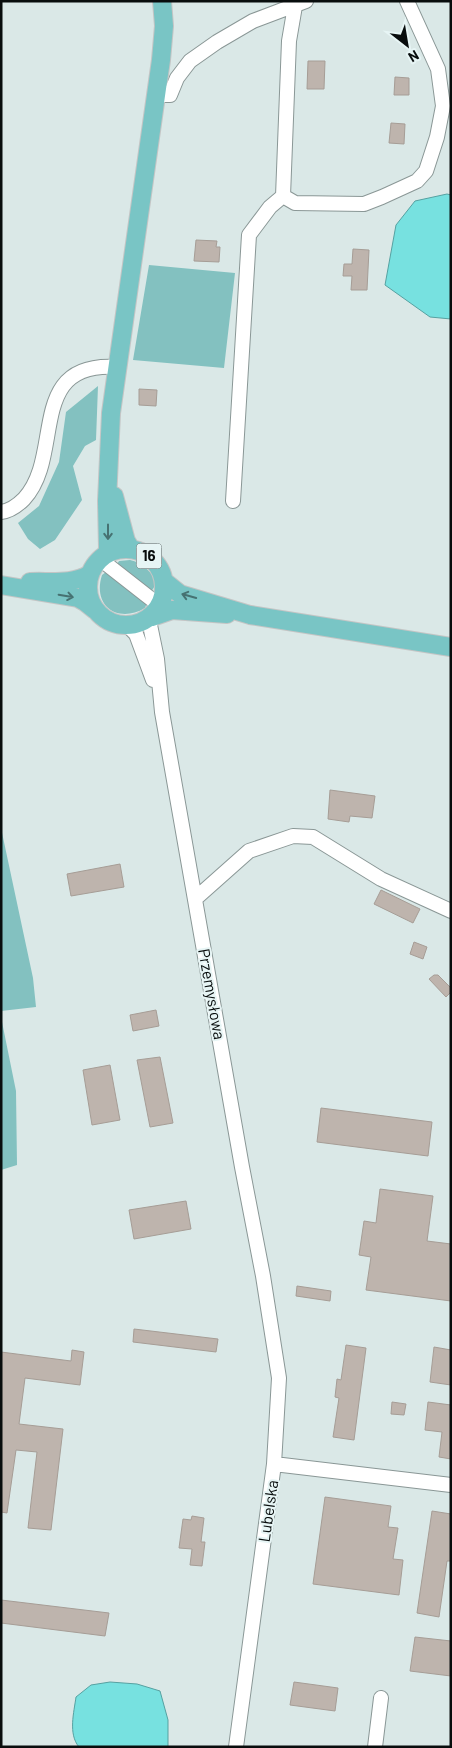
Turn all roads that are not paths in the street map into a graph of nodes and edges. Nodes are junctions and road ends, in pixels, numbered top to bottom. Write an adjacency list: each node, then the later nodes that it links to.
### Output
1 (162, 1): 4 (main road)
2 (407, 1): 5 (street)
3 (300, 3): 4 (street); 5 (street)
4 (156, 95): 6 (main road)
5 (283, 196): 8 (street)
6 (117, 367): 7 (main road); 9 (street)
7 (109, 474): 10 (main road); 11 (main road, one-way to 11)
8 (232, 501)
9 (1, 512)
10 (131, 549): 11 (main road, 16); 12 (main road, 16)
11 (99, 562): 13 (main road, 16); 14 (main road); 15 (street)
12 (165, 582): 15 (main road, 16); 16 (main road, 16, one-way to 12)
13 (1, 584): 14 (main road, 16, one-way to 14)
14 (95, 610): 17 (main road, 16)
15 (156, 611): 16 (main road, 16); 17 (main road, 16); 19 (street, Przemysłowa)
16 (250, 615): 18 (main road, 16)
17 (128, 626): 19 (street, Przemysłowa)
18 (451, 647)
19 (162, 712): 20 (street, Przemysłowa)
20 (195, 899): 21 (street); 22 (street, Przemysłowa)
21 (451, 911)
22 (263, 1276): 23 (street, Lubelska)
23 (274, 1464): 24 (street); 26 (street, Lubelska)
24 (451, 1485)
25 (381, 1698): 27 (street)
26 (236, 1747)
27 (375, 1747)

